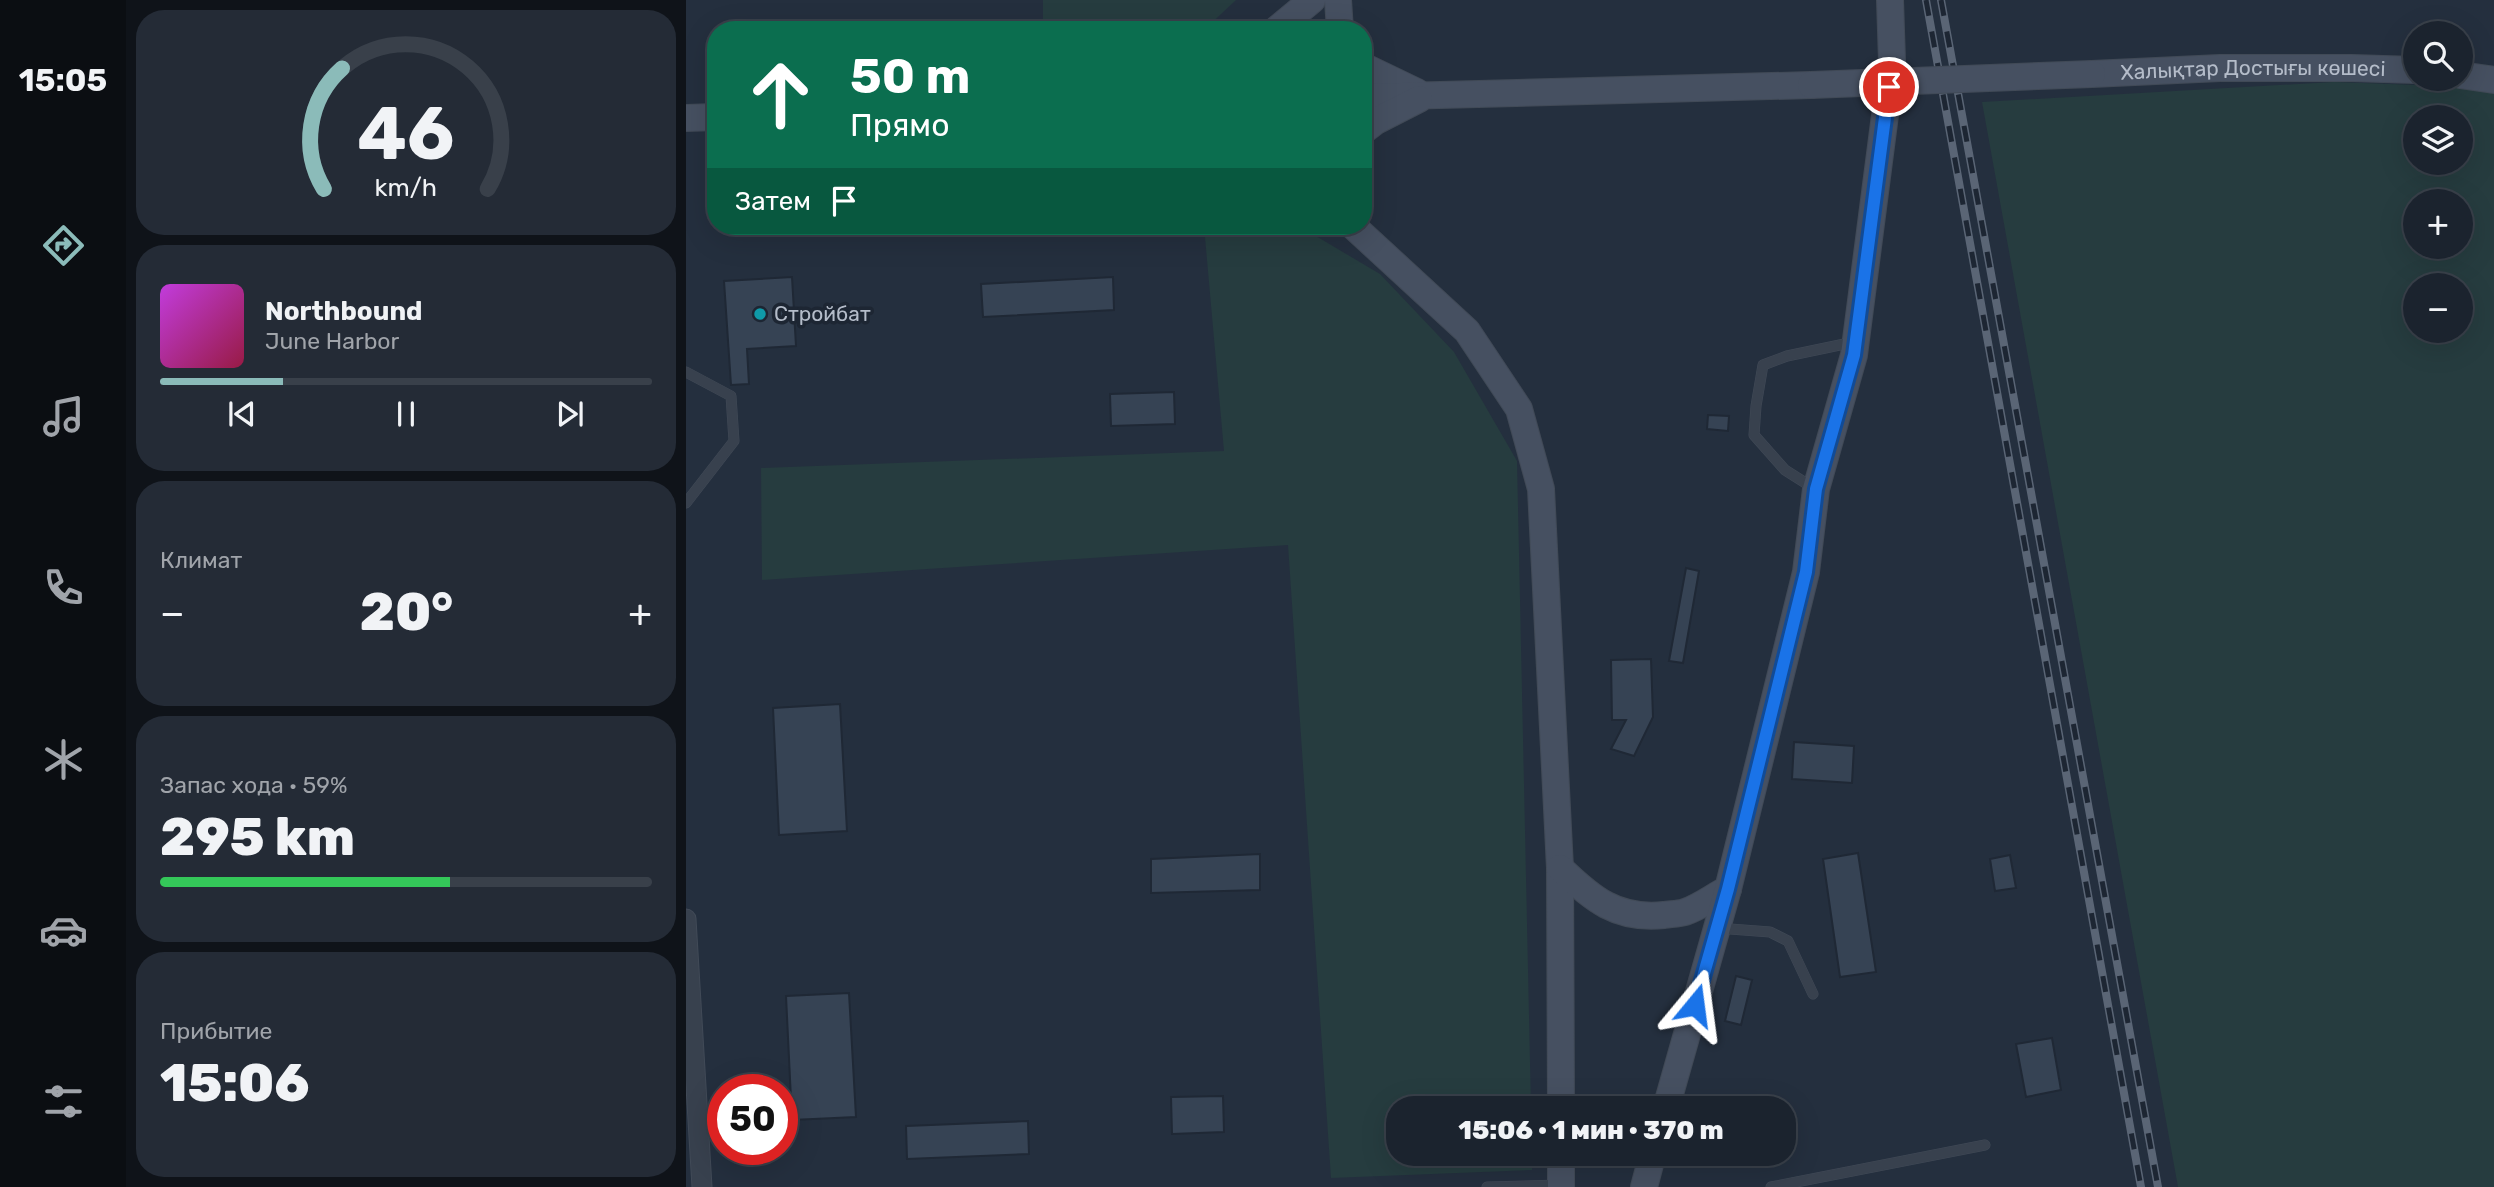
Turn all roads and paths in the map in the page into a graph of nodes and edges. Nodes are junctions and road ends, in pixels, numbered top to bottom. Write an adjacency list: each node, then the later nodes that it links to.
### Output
1 (1311, 0): 4 (main road)
2 (1338, 0): 5 (main road)
3 (1890, 0): 16 (main road)
4 (1286, 21)
5 (1339, 21)
6 (1372, 70): 10 (main road)
7 (2403, 70): 10 (main road, Халықтар Достығы көшесі, bridge)
8 (2473, 77): 9 (main road)
9 (2494, 80)
10 (1425, 96): 11 (main road, Халықтар Достығы көшесі); 14 (main road)
11 (1372, 97)
12 (707, 117): 13 (main road)
13 (686, 118)
14 (1372, 124)
15 (1365, 235): 20 (main road)
16 (1856, 341): 18 (main road); 18 (lane)
17 (686, 372): 19 (lane)
18 (1816, 489): 21 (main road)
19 (686, 503)
20 (1560, 868): 21 (main road); 25 (main road)
21 (1728, 889): 23 (main road)
22 (686, 919): 31 (street)
23 (1717, 928): 24 (lane); 26 (main road)
24 (1813, 994)
25 (1561, 1096)
26 (1669, 1096)
27 (1985, 1145): 34 (lane)
28 (1561, 1166): 30 (main road)
29 (1650, 1166): 33 (main road)
30 (1562, 1186): 32 (lane)
31 (702, 1187)
32 (1487, 1187)
33 (1644, 1187)
34 (1771, 1187)

